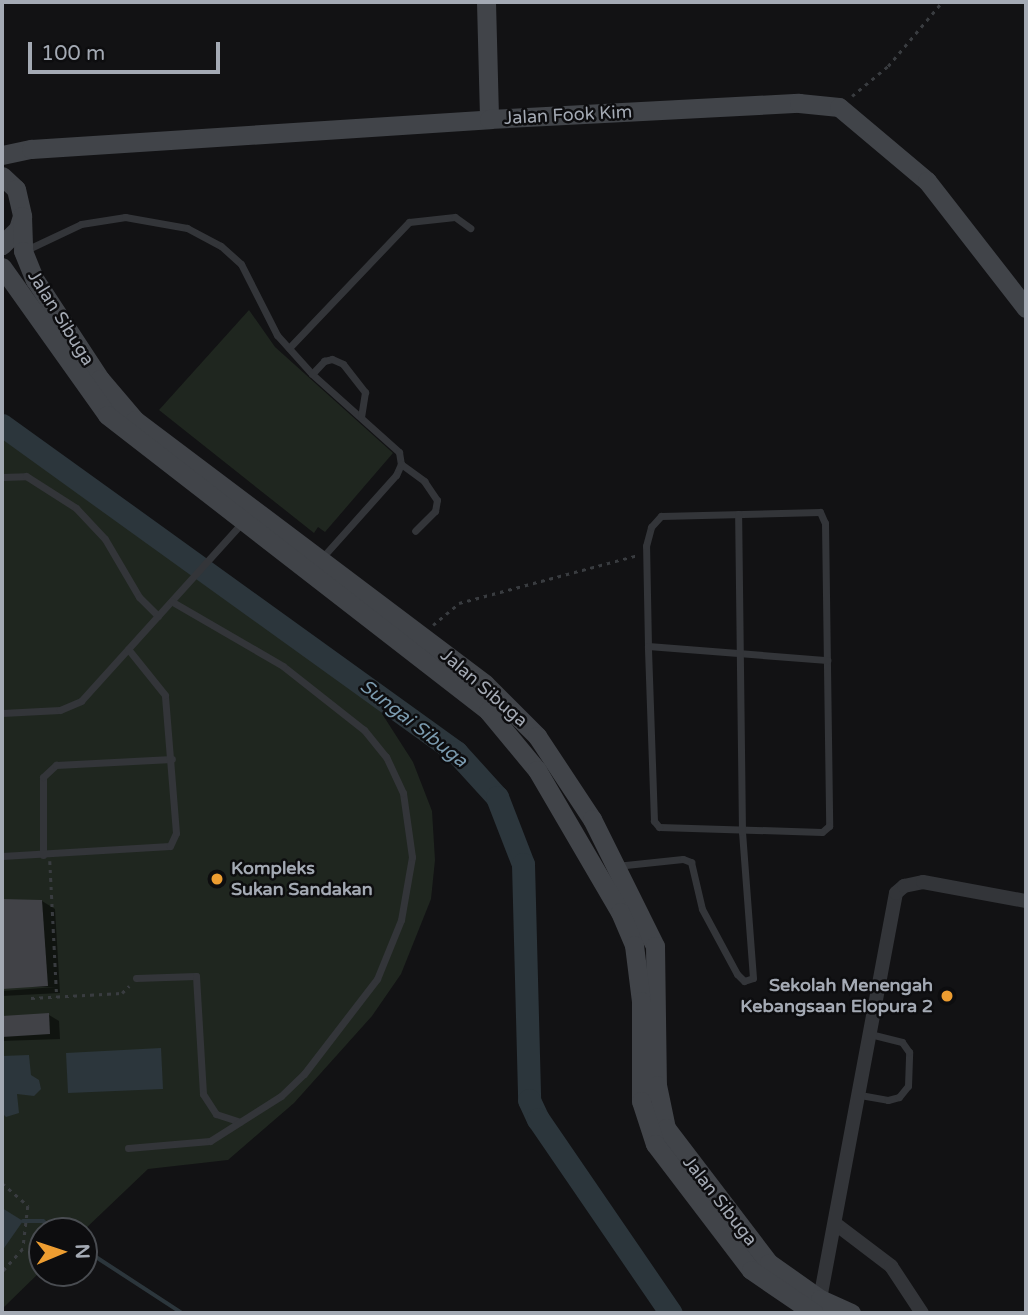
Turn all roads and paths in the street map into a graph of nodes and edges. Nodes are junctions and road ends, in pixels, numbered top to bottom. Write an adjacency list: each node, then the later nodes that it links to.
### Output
1 (486, 2): 4 (main road)
2 (942, 2): 3 (path)
3 (839, 107): 4 (main road, Jalan Fook Kim); 13 (main road)
4 (489, 119): 5 (main road, Jalan Fook Kim)
5 (22, 150): 6 (main road, Jalan Fook Kim); 7 (main road)
6 (2, 155)
7 (4, 177): 8 (main road, Jalan Sibuga)
8 (22, 216): 10 (main road); 11 (main road, Jalan Sibuga)
9 (470, 228): 14 (lane)
10 (2, 245)
11 (23, 251): 14 (lane); 23 (main road, Jalan Sibuga)
12 (2, 267): 20 (main road, Jalan Sibuga)
13 (1026, 308)
14 (289, 348): 15 (lane)
15 (312, 374): 16 (lane); 16 (lane)
16 (361, 417): 17 (lane)
17 (401, 464): 21 (lane); 23 (lane)
18 (2, 477): 25 (lane)
19 (738, 514): 22 (lane); 29 (lane); 30 (lane)
20 (243, 523): 24 (lane); 49 (main road, Jalan Sibuga)
21 (415, 531)
22 (646, 553): 26 (path); 27 (lane)
23 (321, 559): 26 (main road, Jalan Sibuga)
24 (172, 601): 25 (lane); 44 (lane)
25 (158, 616): 28 (lane)
26 (424, 636): 36 (main road, Jalan Sibuga)
27 (648, 646): 29 (lane); 33 (lane)
28 (128, 649): 31 (lane); 32 (lane)
29 (741, 655): 30 (lane); 33 (lane)
30 (827, 660): 33 (lane)
31 (2, 713)
32 (172, 759): 34 (lane); 34 (lane)
33 (741, 832): 36 (lane)
34 (46, 854): 35 (lane); 40 (path)
35 (2, 856)
36 (616, 866): 49 (main road, Jalan Sibuga)
37 (1026, 901): 42 (street)
38 (136, 978): 44 (lane)
39 (122, 993): 40 (path)
40 (57, 996): 41 (path)
41 (31, 998)
42 (871, 1034): 43 (street); 43 (lane)
43 (860, 1095): 47 (street)
44 (240, 1122): 45 (lane)
45 (128, 1148)
46 (2, 1183): 48 (path)
47 (837, 1225): 49 (street); 51 (street)
48 (2, 1272)
49 (817, 1306): 50 (main road, Jalan Sibuga)
50 (851, 1313)
51 (922, 1313)

